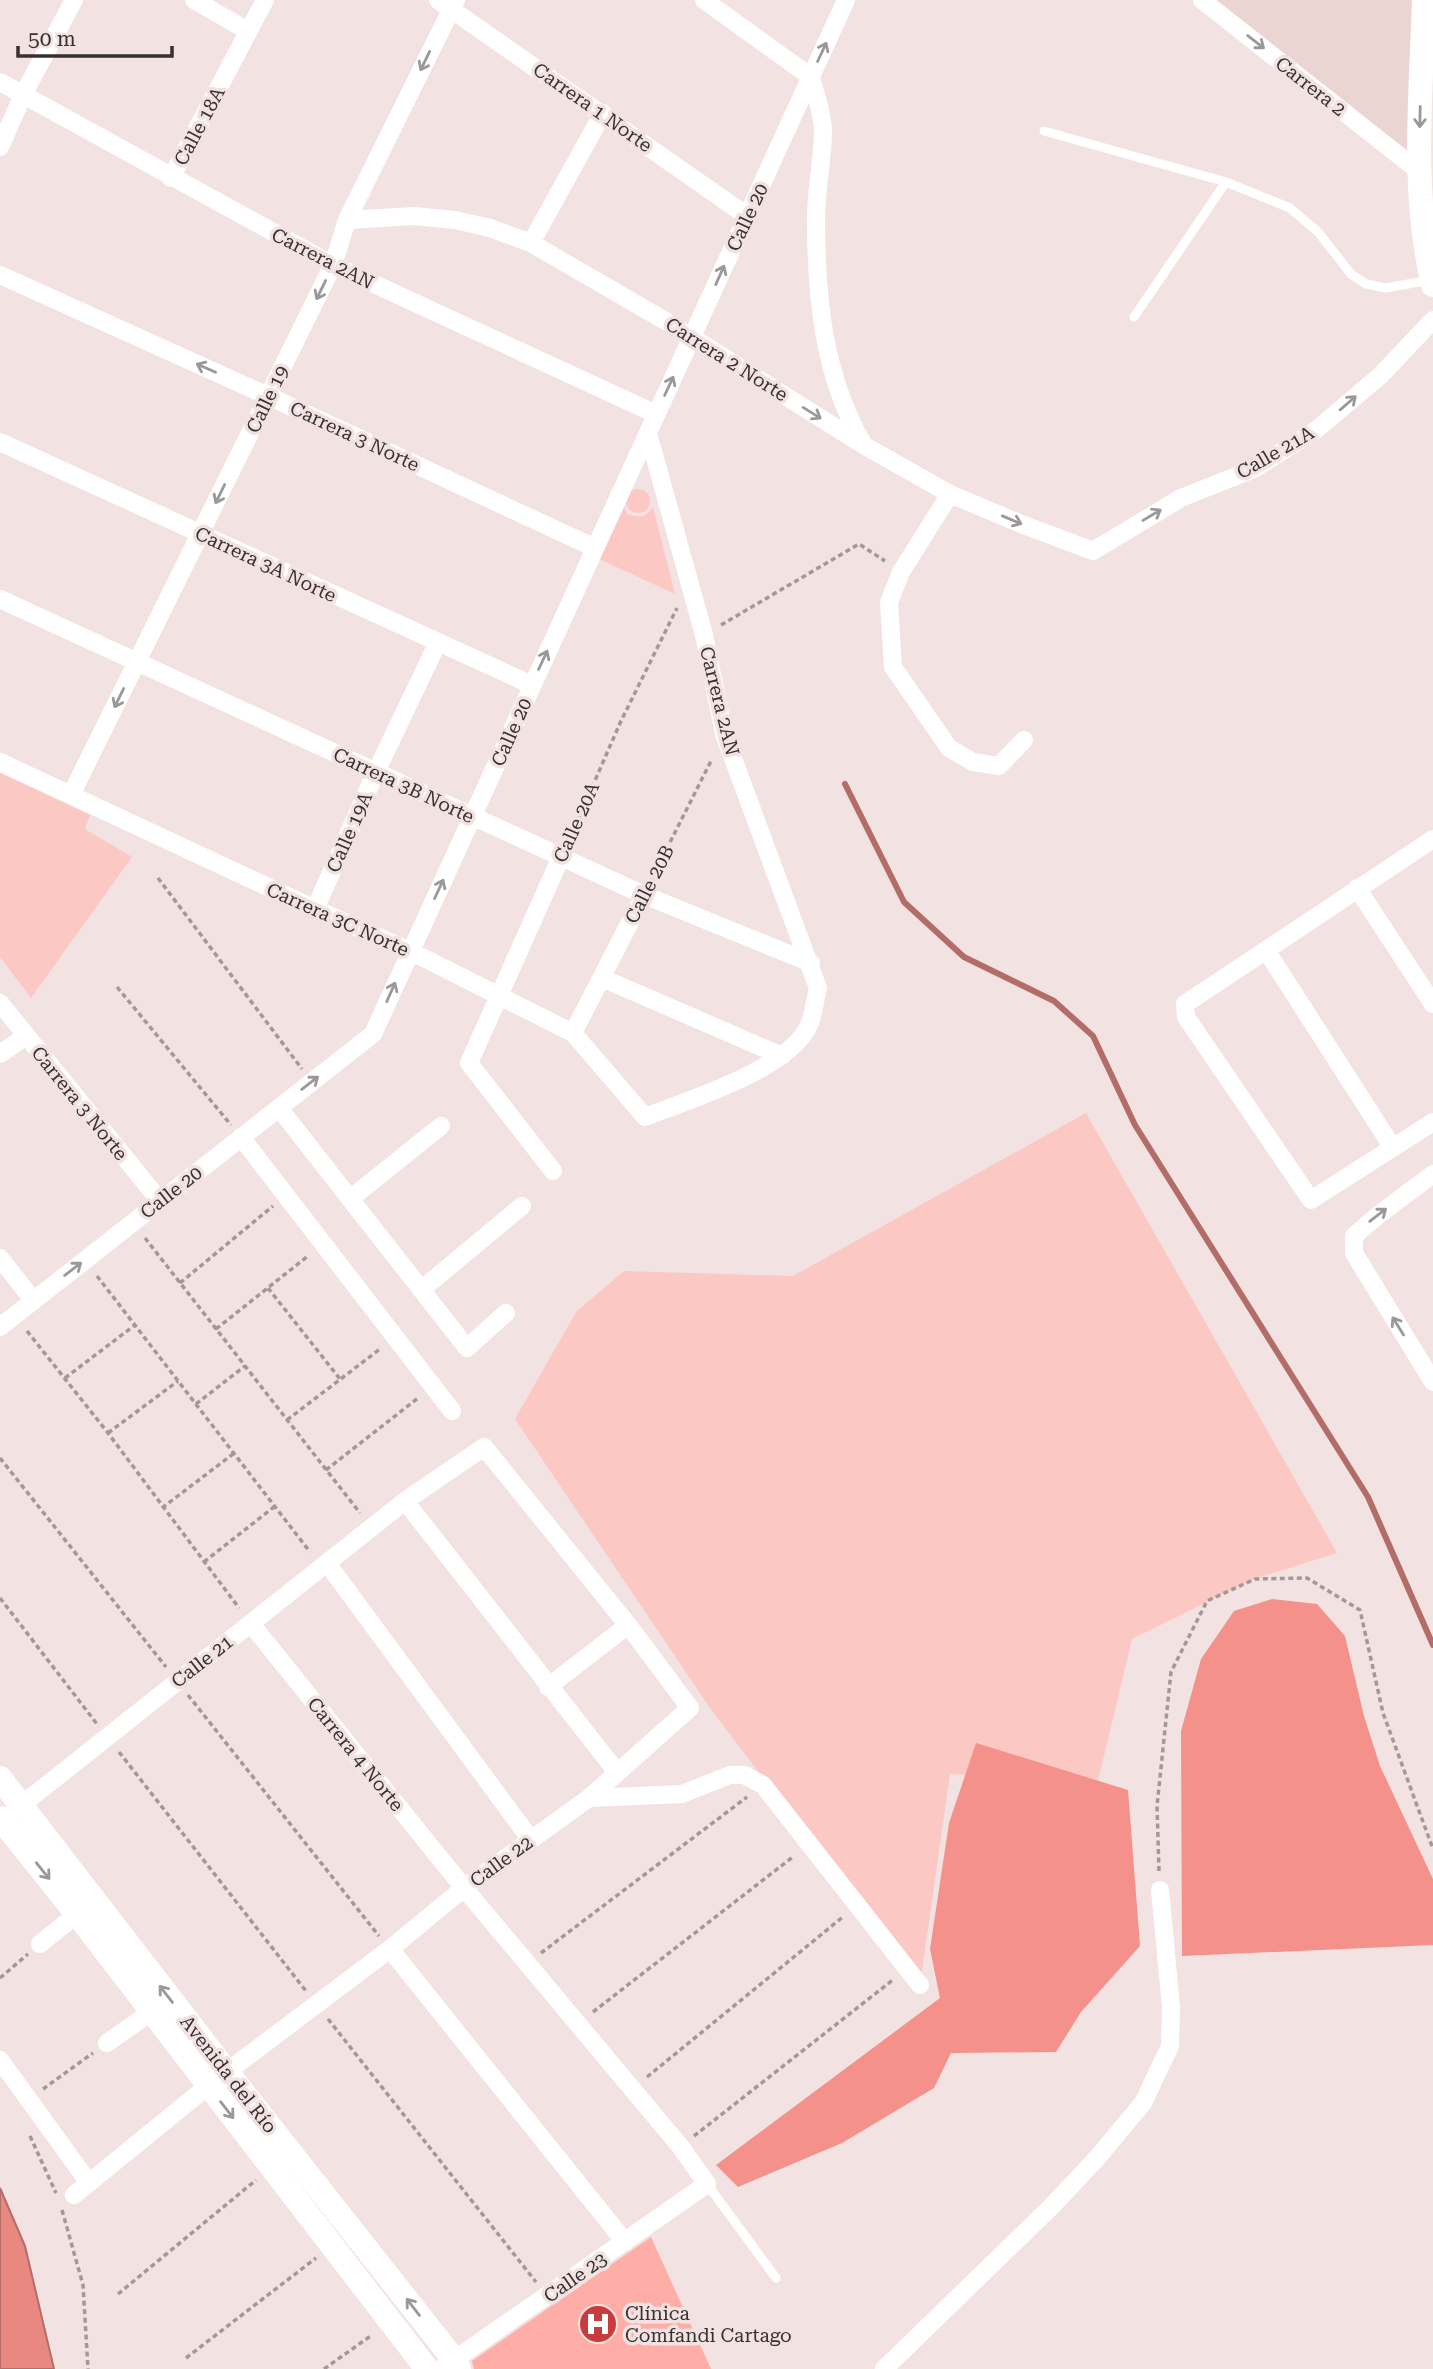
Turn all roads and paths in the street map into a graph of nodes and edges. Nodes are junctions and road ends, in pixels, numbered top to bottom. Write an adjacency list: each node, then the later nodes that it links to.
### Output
1 (74, 0): 12 (street)
2 (194, 0): 9 (street)
3 (265, 0): 9 (street, Calle 18A)
4 (704, 0): 10 (street)
5 (846, 0): 10 (street, Calle 20, one-way to 5)
6 (1202, 0): 16 (street, Carrera 2, one-way to 16)
7 (1424, 0): 16 (street, one-way to 16)
8 (448, 3): 13 (street, Carrera 1 Norte); 20 (street, Calle 19, one-way to 20)
9 (248, 31): 17 (street, Calle 18A)
10 (811, 77): 19 (street, Calle 20); 32 (street)
11 (0, 82): 12 (street, Carrera 2AN)
12 (23, 95): 15 (street); 17 (street, Carrera 2AN)
13 (603, 113): 19 (street, Carrera 1 Norte); 21 (street)
14 (1044, 131): 18 (lane)
15 (0, 147)
16 (1420, 172): 24 (street)
17 (172, 178): 22 (street, Carrera 2AN)
18 (1226, 182): 24 (lane); 25 (lane)
19 (747, 216): 27 (street, Calle 20, one-way to 19)
20 (347, 220): 21 (street, Carrera 2 Norte); 22 (street, Calle 19)
21 (531, 243): 27 (street, Carrera 2 Norte)
22 (333, 265): 28 (street, Calle 19, one-way to 28); 29 (street, Carrera 2AN)
23 (0, 275): 28 (street, Carrera 3 Norte, one-way to 23)
24 (1432, 282)
25 (1134, 317)
26 (1433, 320): 36 (street, Calle 21A, one-way to 26)
27 (692, 337): 29 (street, Calle 20, one-way to 27); 32 (street, Carrera 2 Norte, one-way to 32)
28 (268, 396): 34 (street, Calle 19, one-way to 34); 35 (street, Carrera 3 Norte)
29 (656, 414): 30 (street, Calle 20)
30 (648, 433): 35 (street, Calle 20); 38 (street, Carrera 2AN)
31 (0, 442): 34 (street, Carrera 3A Norte)
32 (865, 446): 33 (street, Carrera 2 Norte)
33 (950, 494): 36 (street, Carrera 2 Norte, one-way to 36); 37 (street)
34 (201, 534): 41 (street, Carrera 3A Norte); 42 (street, Calle 19)
35 (595, 548): 43 (street, Calle 20, one-way to 35)
36 (1093, 551)
37 (901, 572): 40 (path); 45 (street)
38 (688, 584): 40 (street, Carrera 2AN); 51 (path, Calle 20A)
39 (0, 600): 42 (street, Carrera 3B Norte)
40 (704, 635): 44 (street, Carrera 2AN)
41 (438, 642): 43 (street, Carrera 3A Norte); 47 (street, Calle 19A)
42 (137, 662): 47 (street, Carrera 3B Norte); 48 (street, Calle 19, one-way to 48)
43 (532, 685): 49 (street, Calle 20)
44 (724, 734): 54 (path, Calle 20B); 58 (street, Carrera 2AN)
45 (1024, 740)
46 (0, 762): 48 (street, Carrera 3C Norte)
47 (376, 772): 49 (street, Carrera 3B Norte); 55 (street, Calle 19A)
48 (71, 795): 55 (street, Carrera 3C Norte)
49 (474, 817): 51 (street, Carrera 3B Norte); 57 (street, Calle 20, one-way to 49)
50 (1433, 839): 53 (street)
51 (561, 857): 54 (street, Carrera 3B Norte); 61 (street, Calle 20A)
52 (158, 878): 68 (path)
53 (1357, 888): 56 (street); 63 (street)
54 (644, 895): 58 (street, Carrera 3B Norte); 59 (street, Calle 20B)
55 (315, 909): 57 (street, Carrera 3C Norte)
56 (1266, 950): 73 (street); 73 (street)
57 (410, 951): 61 (street, Carrera 3C Norte); 68 (street, Calle 20, one-way to 57)
58 (811, 963): 67 (street, Carrera 2AN)
59 (602, 978): 64 (street, Calle 20B); 67 (street)
60 (117, 987): 72 (path)
61 (500, 996): 64 (street, Carrera 3C Norte); 74 (street, Calle 20A)
62 (0, 1003): 65 (street, Carrera 3 Norte)
63 (1433, 1004)
64 (573, 1033): 67 (street, Carrera 3C Norte)
65 (26, 1036): 66 (street); 78 (street, Carrera 3 Norte)
66 (0, 1054)
67 (782, 1056)
68 (312, 1082): 69 (street, Calle 20, one-way to 68)
69 (279, 1108): 72 (street, Calle 20); 77 (street)
70 (1433, 1122): 73 (street)
71 (441, 1126): 77 (street)
72 (241, 1137): 76 (street); 78 (street, Calle 20)
73 (1393, 1148)
74 (553, 1171)
75 (1432, 1177): 97 (street, one-way to 75)
76 (286, 1196): 81 (street); 84 (path)
77 (350, 1199): 86 (street)
78 (160, 1201): 80 (street, Calle 20)
79 (522, 1206): 86 (street)
80 (132, 1222): 83 (street, Calle 20); 84 (path)
81 (323, 1244): 85 (path); 92 (street)
82 (0, 1258): 87 (street)
83 (85, 1260): 87 (street, Calle 20, one-way to 83); 90 (path)
84 (180, 1283): 91 (path)
85 (268, 1288): 91 (path); 95 (path)
86 (421, 1290): 88 (street)
87 (33, 1300): 89 (street, Calle 20)
88 (506, 1313)
89 (7, 1321): 94 (path)
90 (135, 1325): 94 (path); 96 (path)
91 (216, 1329): 93 (path)
92 (396, 1337): 95 (path); 98 (street)
93 (245, 1366): 99 (path); 101 (path)
94 (65, 1378): 102 (path)
95 (340, 1379): 101 (path)
96 (178, 1381): 99 (path); 102 (path)
97 (1433, 1382)
98 (433, 1386): 100 (street); 105 (path)
99 (196, 1404): 103 (path)
100 (452, 1411)
101 (288, 1420): 105 (path)
102 (108, 1433): 108 (path)
103 (234, 1454): 107 (path); 108 (path)
104 (0, 1458): 115 (path)
105 (326, 1470): 109 (path)
106 (405, 1501): 109 (street, Calle 21); 114 (street, Calle 21); 116 (street)
107 (274, 1506): 110 (path); 111 (path)
108 (162, 1508): 110 (path)
109 (372, 1528): 111 (street, Calle 21)
110 (204, 1562): 113 (path)
111 (324, 1565): 113 (street, Calle 21); 123 (street)
112 (0, 1598): 117 (path)
113 (251, 1624): 115 (street, Calle 21); 126 (street, Carrera 4 Norte)
114 (628, 1625): 116 (street); 118 (street, Calle 22)
115 (177, 1681): 117 (street, Calle 21); 131 (path)
116 (548, 1687): 118 (street)
117 (107, 1737): 122 (street, Calle 21); 136 (path)
118 (616, 1771): 121 (street, Calle 22)
119 (0, 1778): 122 (street, Avenida del Río)
120 (763, 1785): 121 (street); 124 (street); 132 (path)
121 (589, 1798): 123 (street, Calle 22)
122 (6, 1816): 129 (street, Avenida del Río, one-way to 129); 141 (street, Avenida del Río, one-way to 122)
123 (531, 1840): 126 (street, Calle 22)
124 (810, 1843): 128 (street); 138 (path)
125 (1433, 1849): 127 (path)
126 (464, 1888): 131 (street, Calle 22); 132 (street, Carrera 4 Norte)
127 (1160, 1891): 161 (street)
128 (857, 1905): 133 (street); 142 (path)
129 (77, 1914): 130 (street); 137 (street, Avenida del Río)
130 (40, 1944): 134 (path)
131 (390, 1949): 136 (street, Calle 22); 150 (street)
132 (528, 1963): 138 (street, Carrera 4 Norte)
133 (907, 1969): 135 (street); 145 (path)
134 (0, 1978)
135 (920, 1985)
136 (316, 2004): 141 (street, Calle 22); 154 (path)
137 (151, 2012): 139 (street); 141 (street, Avenida del Río)
138 (578, 2024): 142 (street, Carrera 4 Norte)
139 (107, 2043): 143 (path)
140 (0, 2060): 143 (street)
141 (218, 2079): 146 (street, Avenida del Río, one-way to 146); 147 (street, Calle 22); 157 (street, Avenida del Río, one-way to 141)
142 (632, 2090): 145 (street, Carrera 4 Norte)
143 (29, 2099): 147 (street)
144 (28, 2133): 158 (path)
145 (680, 2146): 148 (street, Carrera 4 Norte)
146 (272, 2167): 151 (street, Avenida del Río); 153 (path)
147 (89, 2183): 149 (street, Calle 22)
148 (708, 2184): 150 (street, Calle 23); 152 (lane)
149 (74, 2195)
150 (625, 2242): 154 (street, Calle 23)
151 (331, 2246): 155 (street, Avenida del Río); 156 (path)
152 (776, 2278)
153 (118, 2294)
154 (546, 2296): 157 (street, Calle 23)
155 (391, 2321): 159 (path); 160 (street, Avenida del Río)
156 (186, 2358)
157 (452, 2366)
158 (88, 2369)
159 (324, 2369)
160 (427, 2369)
161 (884, 2369)

